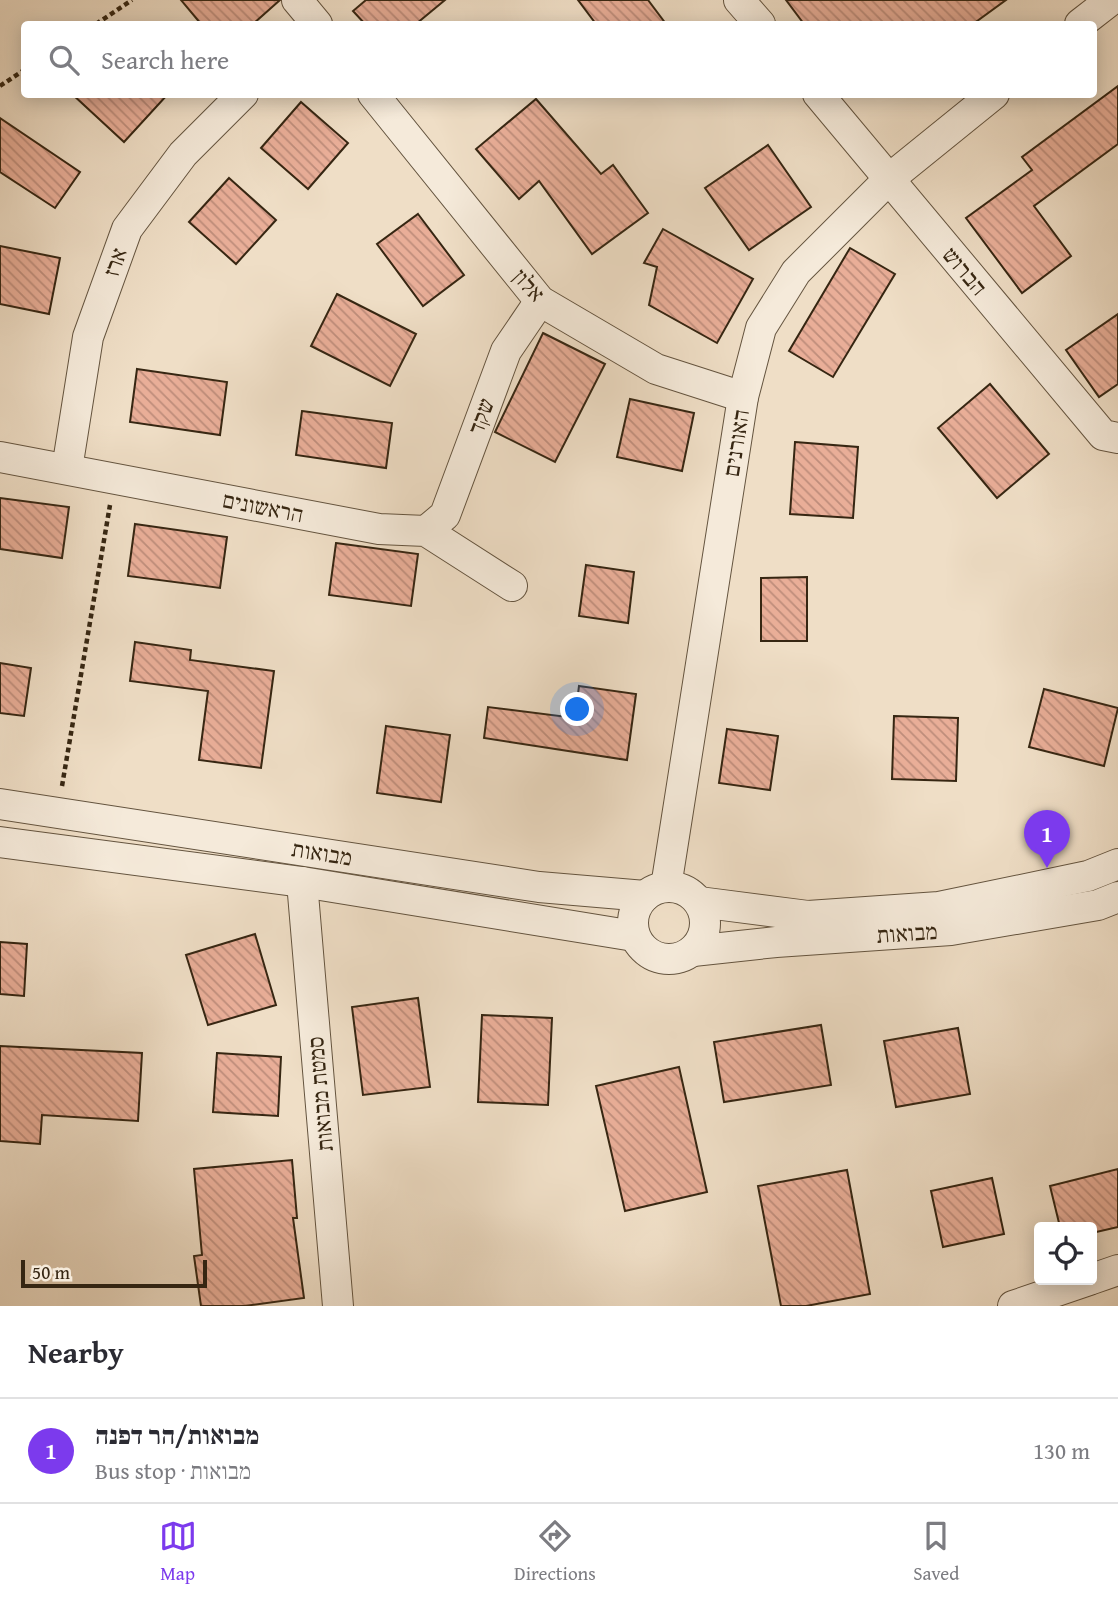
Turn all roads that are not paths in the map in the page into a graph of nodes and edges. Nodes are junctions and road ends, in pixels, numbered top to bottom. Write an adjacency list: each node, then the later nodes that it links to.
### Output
1 (297, 0): 4 (street)
2 (739, 0): 5 (street)
3 (1111, 0): 6 (street)
4 (314, 21)
5 (757, 21)
6 (1084, 21)
7 (239, 98): 16 (street, ארז)
8 (376, 98): 12 (street, אלון)
9 (821, 98): 11 (street, הברוש)
10 (989, 98): 11 (street, האורנים)
11 (889, 179): 13 (street, האורנים); 14 (street, הברוש)
12 (540, 301): 13 (street, אלון); 17 (street, שקד)
13 (743, 397): 23 (street, האורנים)
14 (1118, 439)
15 (0, 457): 16 (street, הראשונים)
16 (66, 468): 17 (street, הראשונים)
17 (426, 531): 18 (street)
18 (512, 586)
19 (0, 804): 23 (street, מבואות)
20 (0, 842): 22 (street, מבואות)
21 (1118, 864): 25 (street, מבואות)
22 (302, 882): 26 (street, מבואות); 31 (street, סמטת מבואות)
23 (655, 891): 25 (street); 26 (street)
24 (1118, 897): 27 (street, מבואות)
25 (699, 902): 27 (street)
26 (634, 936): 27 (street)
27 (693, 951)
28 (1118, 1270): 29 (street)
29 (1097, 1277)
30 (1074, 1285): 32 (street)
31 (338, 1306)
32 (1013, 1306)

